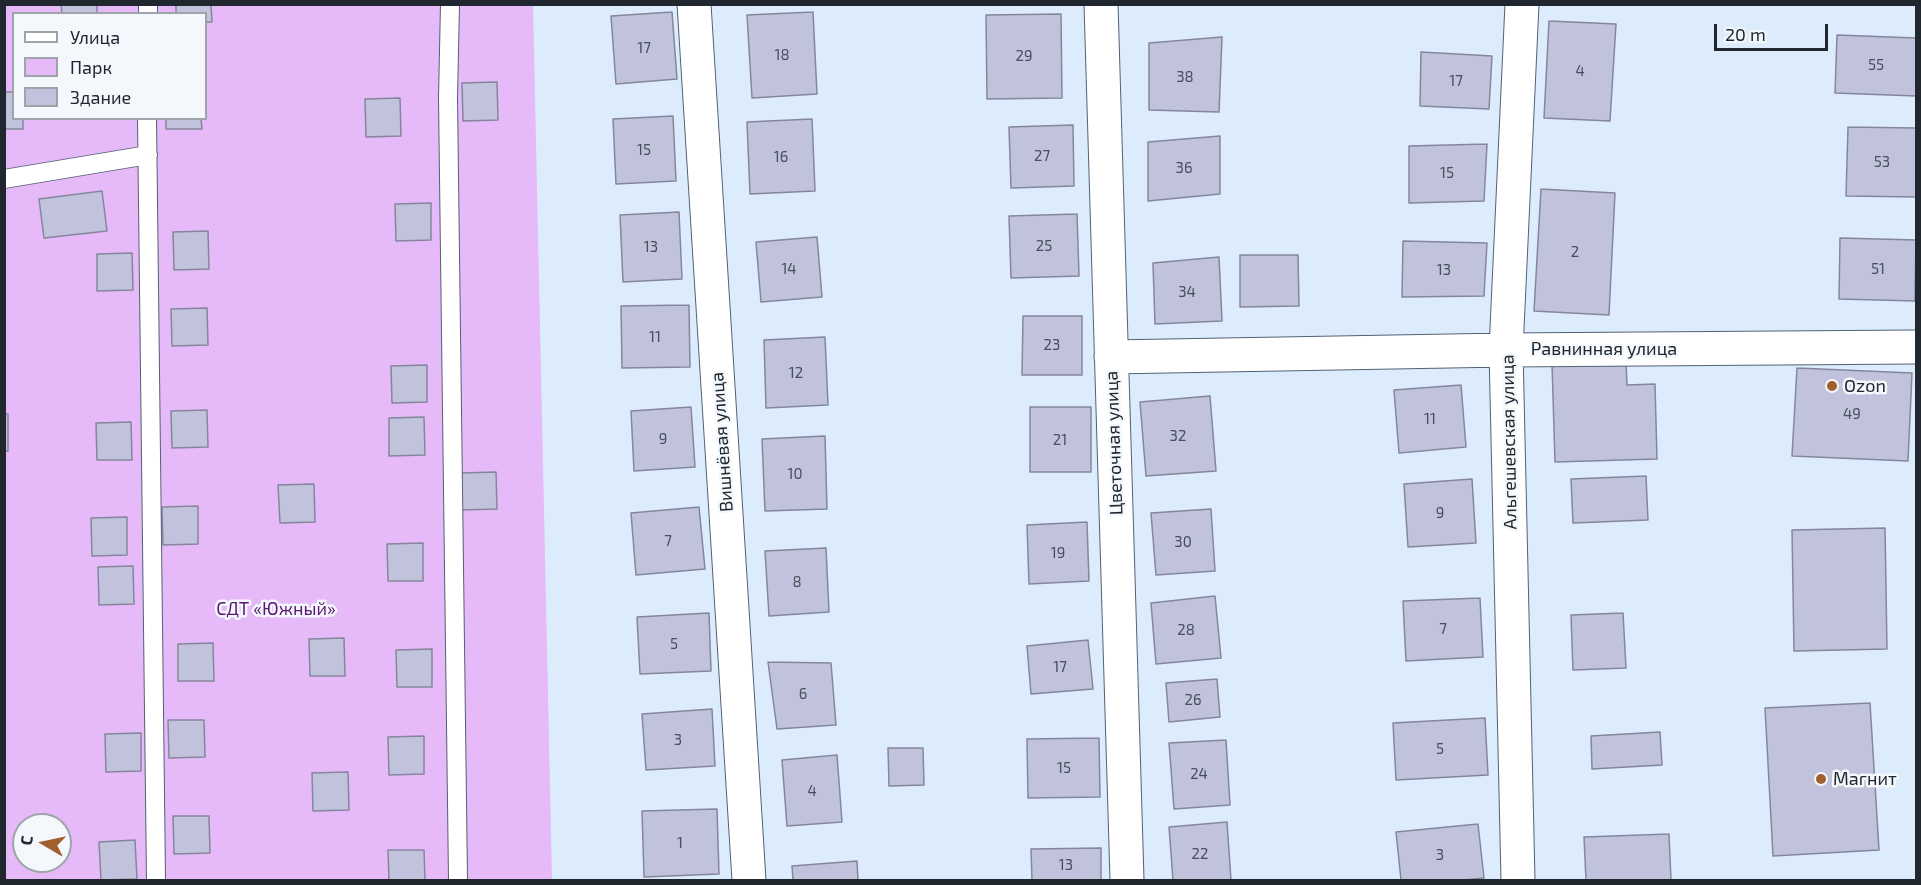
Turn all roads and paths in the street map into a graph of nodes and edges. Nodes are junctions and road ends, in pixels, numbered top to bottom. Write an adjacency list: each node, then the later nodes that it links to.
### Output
1 (450, 4): 12 (lane)
2 (694, 4): 13 (street, Вишнёвая улица)
3 (1101, 4): 10 (street, Цветочная улица)
4 (1522, 4): 9 (street, Альгешевская улица)
5 (147, 120): 6 (lane)
6 (148, 155): 7 (lane); 11 (lane)
7 (4, 179)
8 (1917, 347): 9 (street, Равнинная улица)
9 (1506, 350): 10 (street, Равнинная улица); 15 (street, Альгешевская улица)
10 (1111, 357): 14 (street, Цветочная улица)
11 (156, 880)
12 (459, 880)
13 (749, 880)
14 (1127, 880)
15 (1518, 880)

